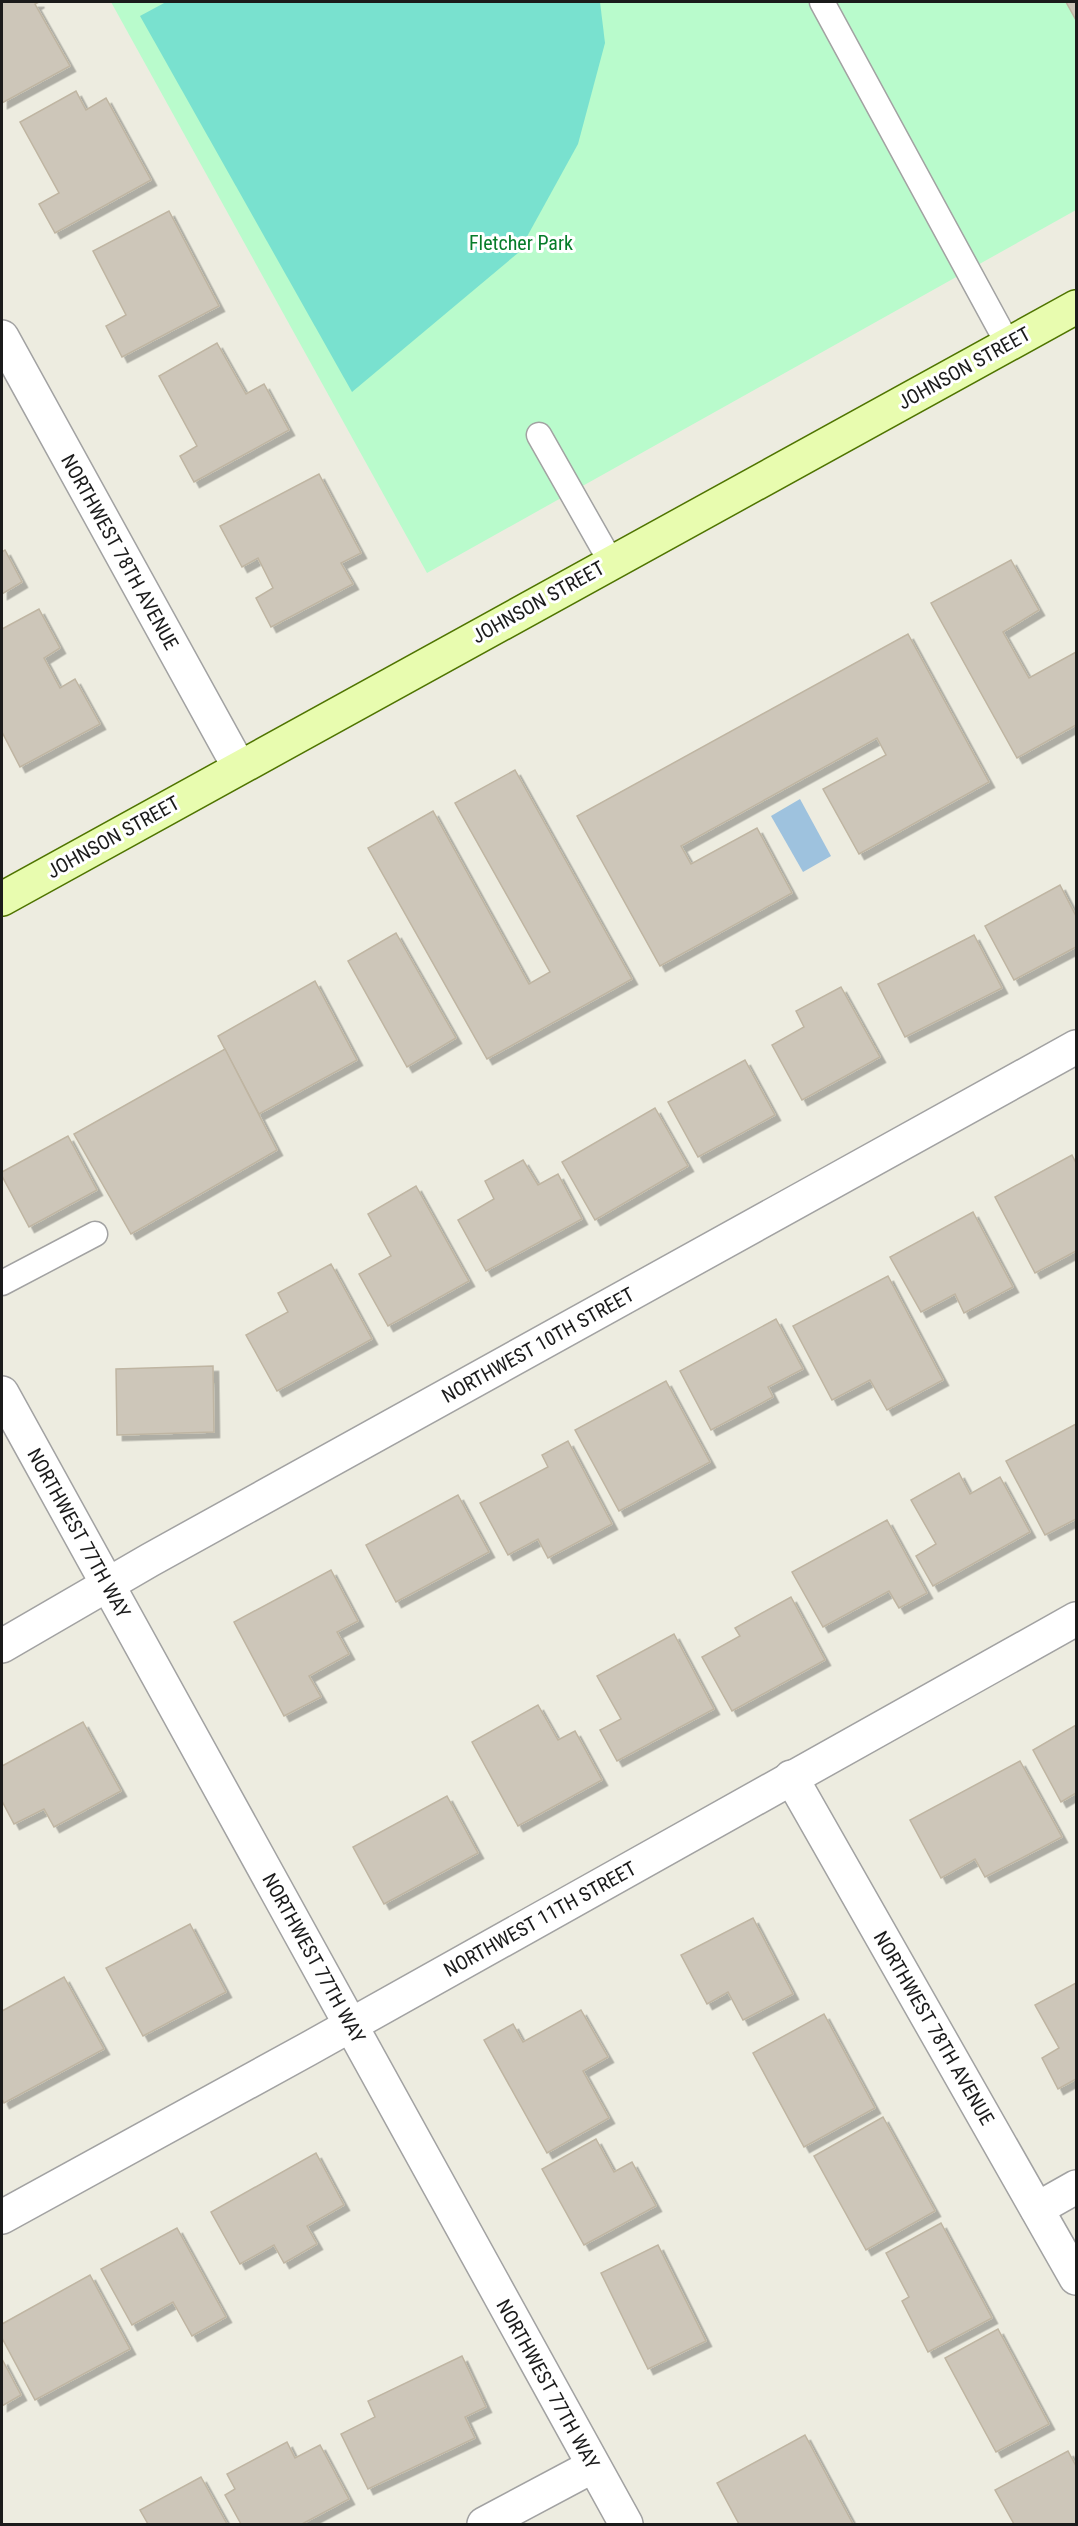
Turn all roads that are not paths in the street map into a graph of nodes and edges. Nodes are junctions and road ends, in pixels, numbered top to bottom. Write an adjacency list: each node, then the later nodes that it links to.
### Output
1 (822, 2): 4 (lane)
2 (1077, 307): 4 (street, JOHNSON STREET)
3 (2, 337): 7 (street, NORTHWEST 78TH AVENUE)
4 (1008, 344): 6 (street, JOHNSON STREET)
5 (539, 435): 6 (lane)
6 (611, 562): 7 (street, JOHNSON STREET)
7 (239, 767): 8 (street, JOHNSON STREET)
8 (2, 899)
9 (1077, 1047): 13 (street, NORTHWEST 10TH STREET)
10 (95, 1234): 11 (lane)
11 (2, 1283)
12 (2, 1393): 13 (street, NORTHWEST 77TH WAY)
13 (108, 1586): 15 (street, NORTHWEST 10TH STREET); 17 (street, NORTHWEST 77TH WAY)
14 (1077, 1619): 16 (street, NORTHWEST 11TH STREET)
15 (2, 1646)
16 (792, 1777): 17 (street, NORTHWEST 11TH STREET); 19 (street, NORTHWEST 78TH AVENUE)
17 (352, 2024): 20 (street, NORTHWEST 11TH STREET); 22 (street, NORTHWEST 77TH WAY)
18 (1077, 2187): 19 (street)
19 (1037, 2209): 21 (street, NORTHWEST 78TH AVENUE)
20 (2, 2217)
21 (1077, 2278)
22 (593, 2466): 23 (street); 24 (street, NORTHWEST 77TH WAY)
23 (484, 2524)
24 (626, 2524)

